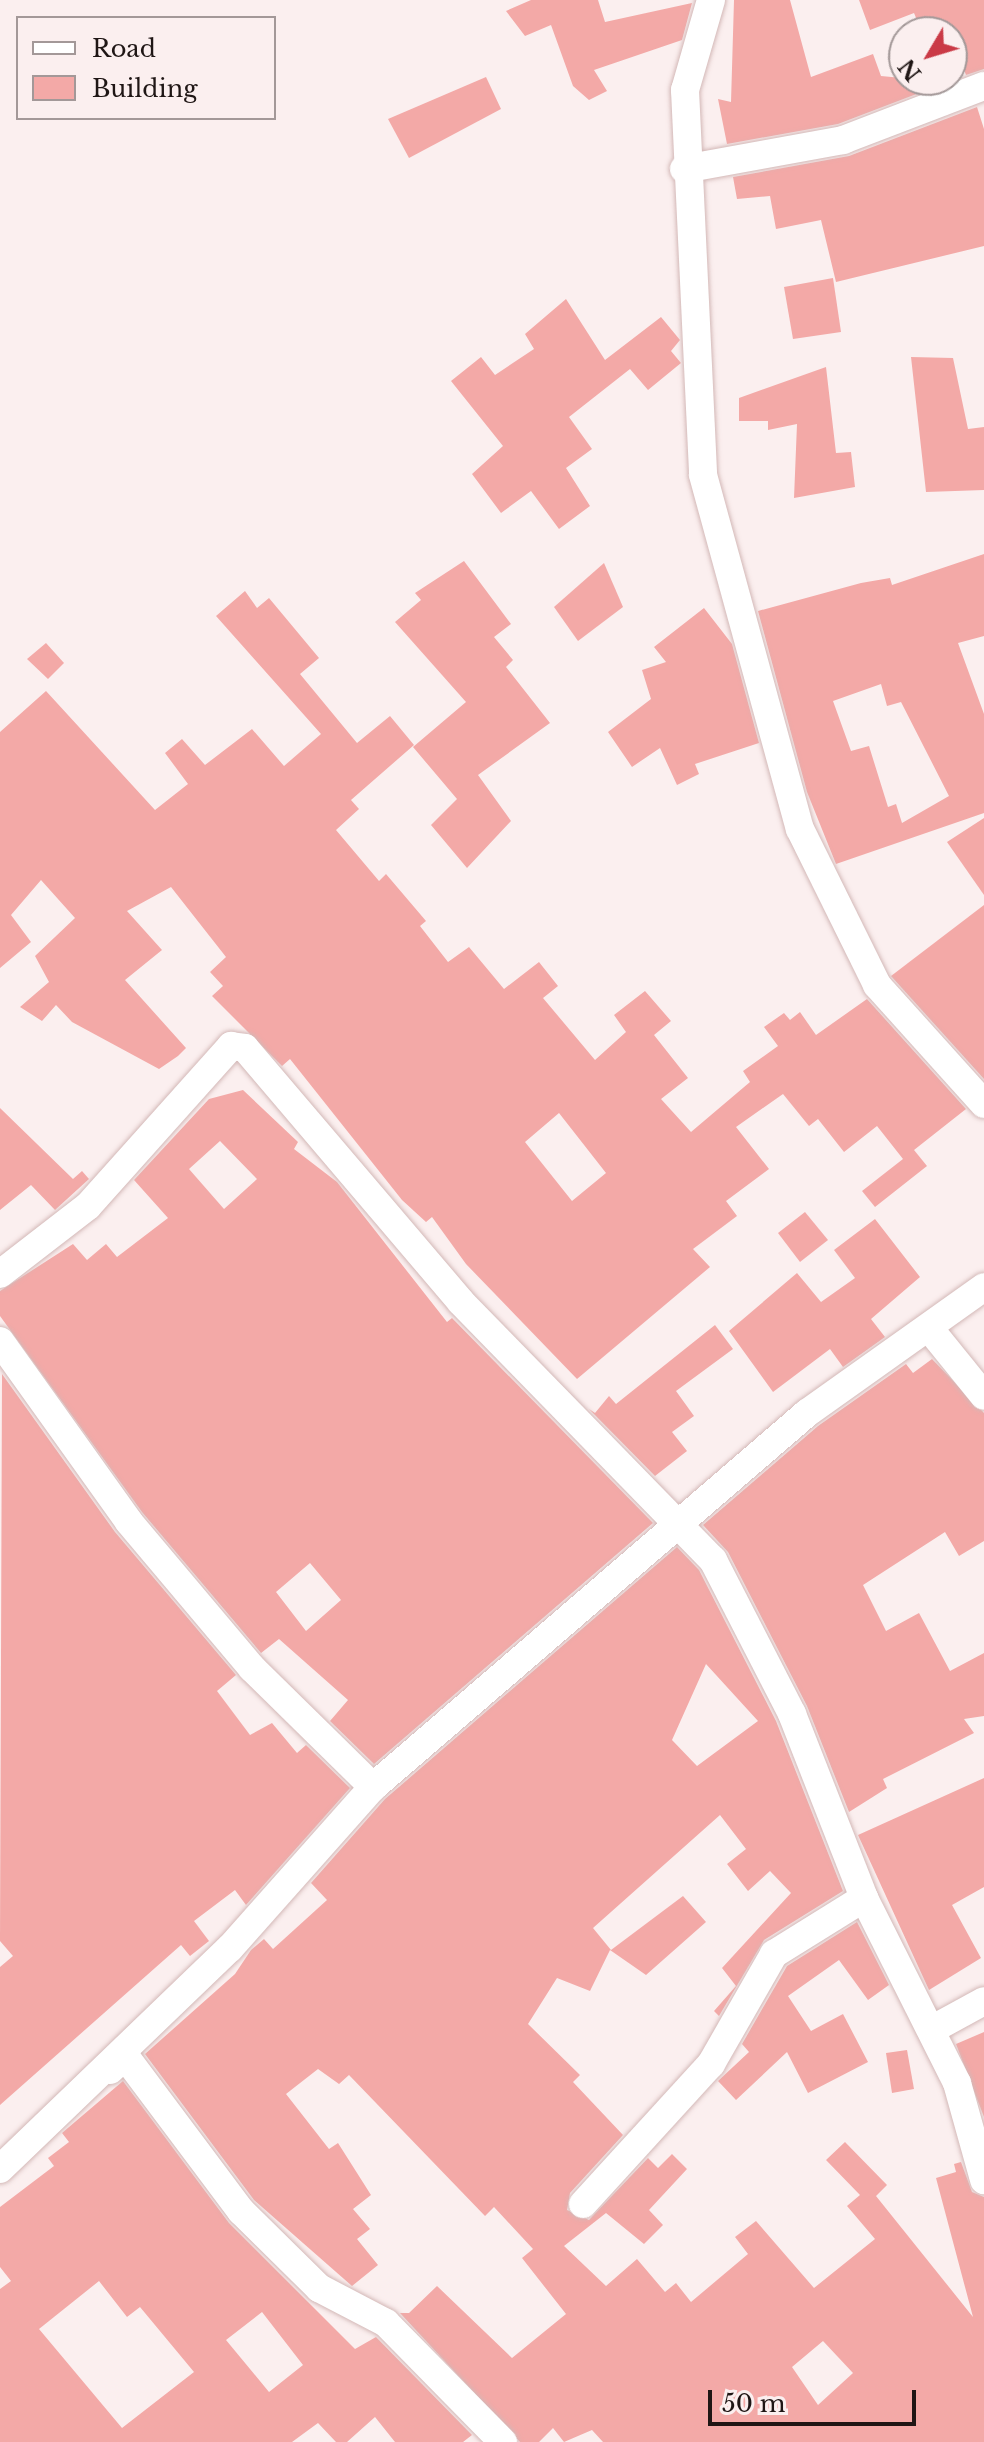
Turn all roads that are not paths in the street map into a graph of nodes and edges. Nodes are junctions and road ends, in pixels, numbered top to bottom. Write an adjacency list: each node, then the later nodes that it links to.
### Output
1 (711, 0): 3 (street)
2 (984, 86): 3 (street)
3 (684, 169): 4 (street)
4 (984, 1104)
5 (0, 1274): 10 (street)
6 (984, 1287): 7 (street)
7 (929, 1328): 9 (street); 10 (street)
8 (0, 1341): 11 (street)
9 (984, 1396)
10 (681, 1519): 11 (street); 12 (street)
11 (373, 1787): 15 (street)
12 (864, 1898): 14 (street); 18 (street)
13 (984, 2001): 14 (street)
14 (931, 2030): 17 (street)
15 (104, 2076): 16 (street); 19 (street)
16 (0, 2169)
17 (984, 2180)
18 (583, 2204)
19 (503, 2442)

